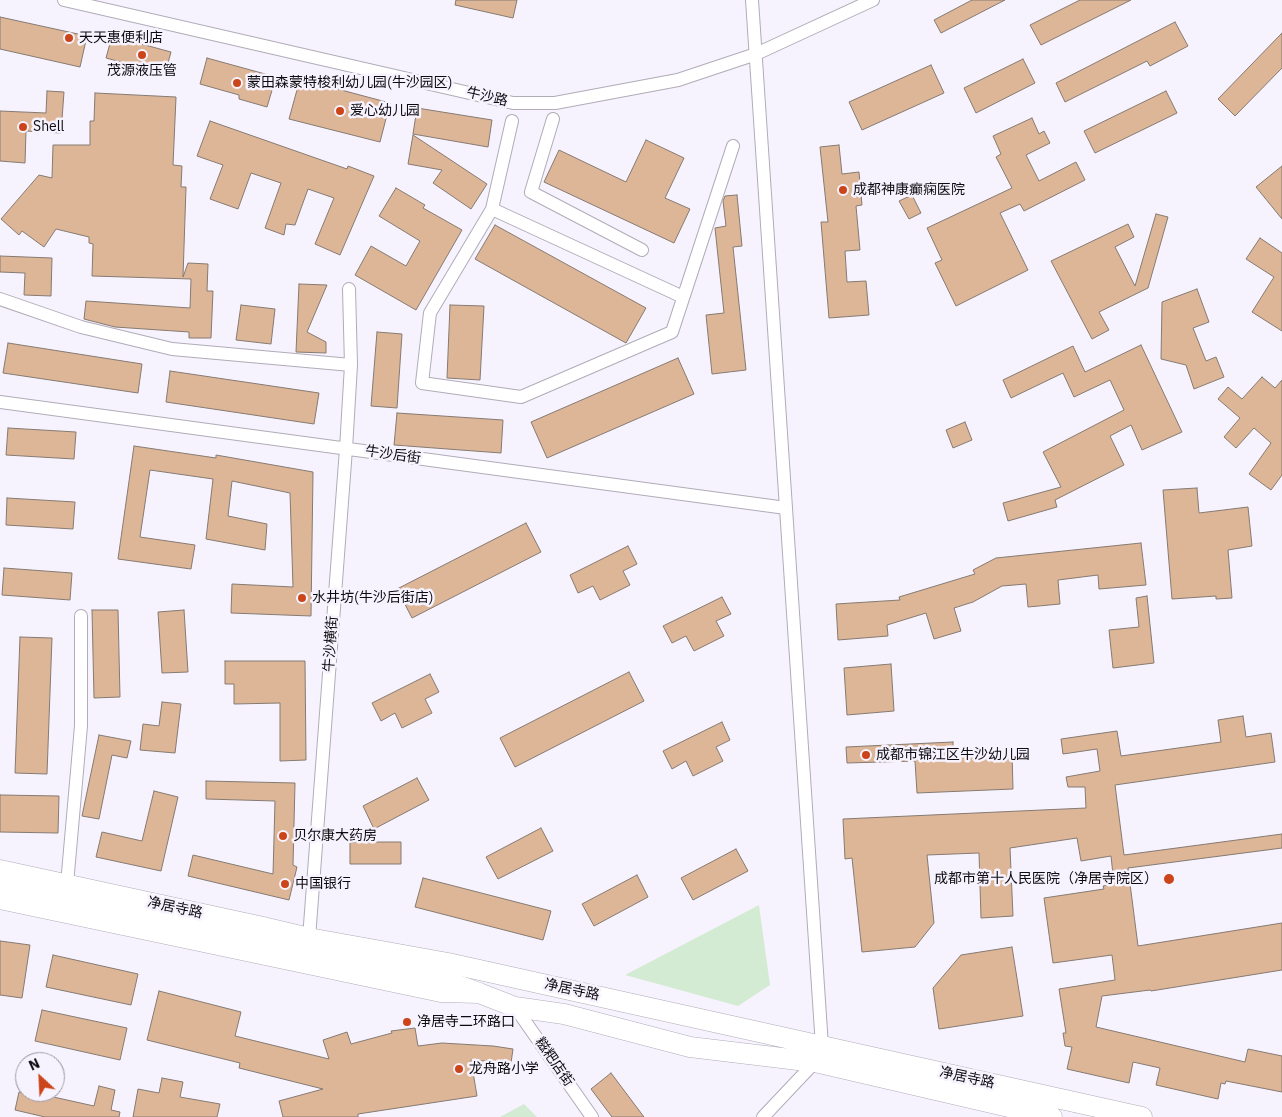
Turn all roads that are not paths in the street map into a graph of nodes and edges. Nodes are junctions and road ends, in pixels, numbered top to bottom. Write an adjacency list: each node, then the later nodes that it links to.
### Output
1 (64, 0): 4 (street, 牛沙路)
2 (752, 0): 4 (street)
3 (873, 0): 4 (street, 牛沙路)
4 (756, 54): 16 (street)
5 (553, 119): 9 (street)
6 (512, 121): 8 (street)
7 (733, 146): 11 (street)
8 (492, 209): 11 (street); 11 (street)
9 (642, 250)
10 (349, 289): 13 (street, 牛沙横街)
11 (683, 297)
12 (0, 299): 13 (street)
13 (350, 365): 15 (street, 牛沙横街)
14 (0, 402): 15 (street, 牛沙后街)
15 (346, 449): 16 (street, 牛沙后街); 22 (street, 牛沙横街)
16 (786, 508): 25 (street)
17 (81, 616): 19 (street)
18 (0, 870): 19 (main road, 净居寺路)
19 (67, 884): 22 (main road, 净居寺路)
20 (0, 888): 23 (main road)
21 (0, 899): 23 (main road, 净居寺路)
22 (309, 938): 25 (main road, 净居寺路)
23 (479, 993): 24 (main road, 净居寺路)
24 (515, 1007): 25 (main road, 净居寺路); 26 (street, 糍粑店街)
25 (819, 1054): 27 (street); 28 (main road, 净居寺路); 29 (main road, 净居寺路)
26 (592, 1117)
27 (763, 1117)
28 (1052, 1117)
29 (1142, 1117)

